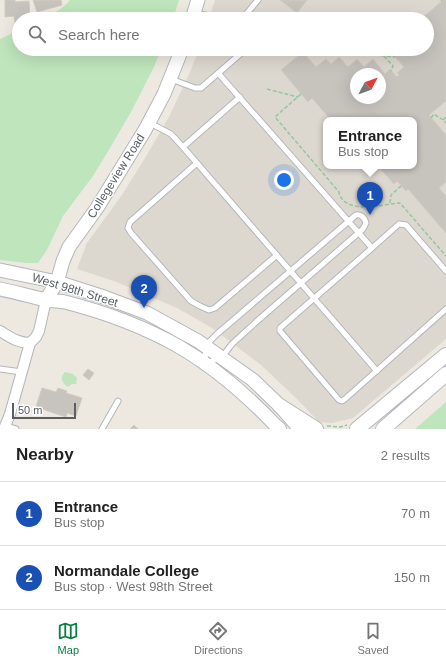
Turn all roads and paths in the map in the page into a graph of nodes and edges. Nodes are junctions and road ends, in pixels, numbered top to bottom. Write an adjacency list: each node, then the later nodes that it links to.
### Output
1 (198, 0): 3 (street)
2 (258, 0): 4 (lane)
3 (194, 12)
4 (248, 12)
5 (179, 56): 11 (street, Collegeview Road)
6 (238, 56): 10 (lane)
7 (384, 56): 8 (path); 9 (path)
8 (395, 57)
9 (391, 71)
10 (218, 74): 11 (lane); 14 (lane)
11 (170, 79): 19 (street, Collegeview Road)
12 (267, 89): 15 (path)
13 (301, 94): 15 (path)
14 (240, 97): 21 (lane); 25 (lane)
15 (298, 97): 24 (path)
16 (446, 117): 18 (path)
17 (431, 118): 18 (path)
18 (443, 120): 20 (path)
19 (149, 122): 21 (lane); 33 (street, Collegeview Road)
20 (446, 123)
21 (183, 147): 22 (lane)
22 (197, 163): 28 (lane); 28 (lane)
23 (401, 186): 24 (path)
24 (390, 204): 29 (path)
25 (348, 221): 26 (lane); 26 (lane); 31 (lane)
26 (358, 233): 27 (lane); 34 (lane)
27 (372, 248): 32 (lane); 36 (lane)
28 (277, 255): 31 (lane)
29 (446, 256)
30 (0, 270): 33 (street, West 98th Street)
31 (290, 271): 34 (lane); 41 (lane)
32 (446, 271)
33 (57, 282): 37 (street, Collegeview Road); 41 (street, West 98th Street)
34 (301, 283): 36 (lane); 43 (lane)
35 (0, 289): 37 (street, West 98th Street)
36 (314, 299): 46 (lane); 46 (lane)
37 (46, 300): 40 (street); 44 (street, West 98th Street)
38 (446, 309): 46 (lane)
39 (0, 331): 40 (street)
40 (30, 343): 47 (street)
41 (206, 346): 43 (street, West 98th Street); 44 (lane)
42 (446, 355): 51 (main road)
43 (222, 357): 44 (lane); 50 (street, West 98th Street)
44 (205, 364): 55 (street, West 98th Street)
45 (0, 370): 47 (lane)
46 (377, 371)
47 (22, 372): 52 (street)
48 (446, 374): 60 (main road)
49 (118, 401): 54 (lane)
50 (280, 406): 56 (street, West 98th Street); 57 (main road)
51 (369, 418): 58 (main road); 59 (main road)
52 (5, 427): 53 (lane)
53 (16, 429)
54 (102, 429)
55 (279, 429)
56 (300, 429)
57 (316, 429)
58 (352, 429)
59 (357, 429)
60 (383, 429)

